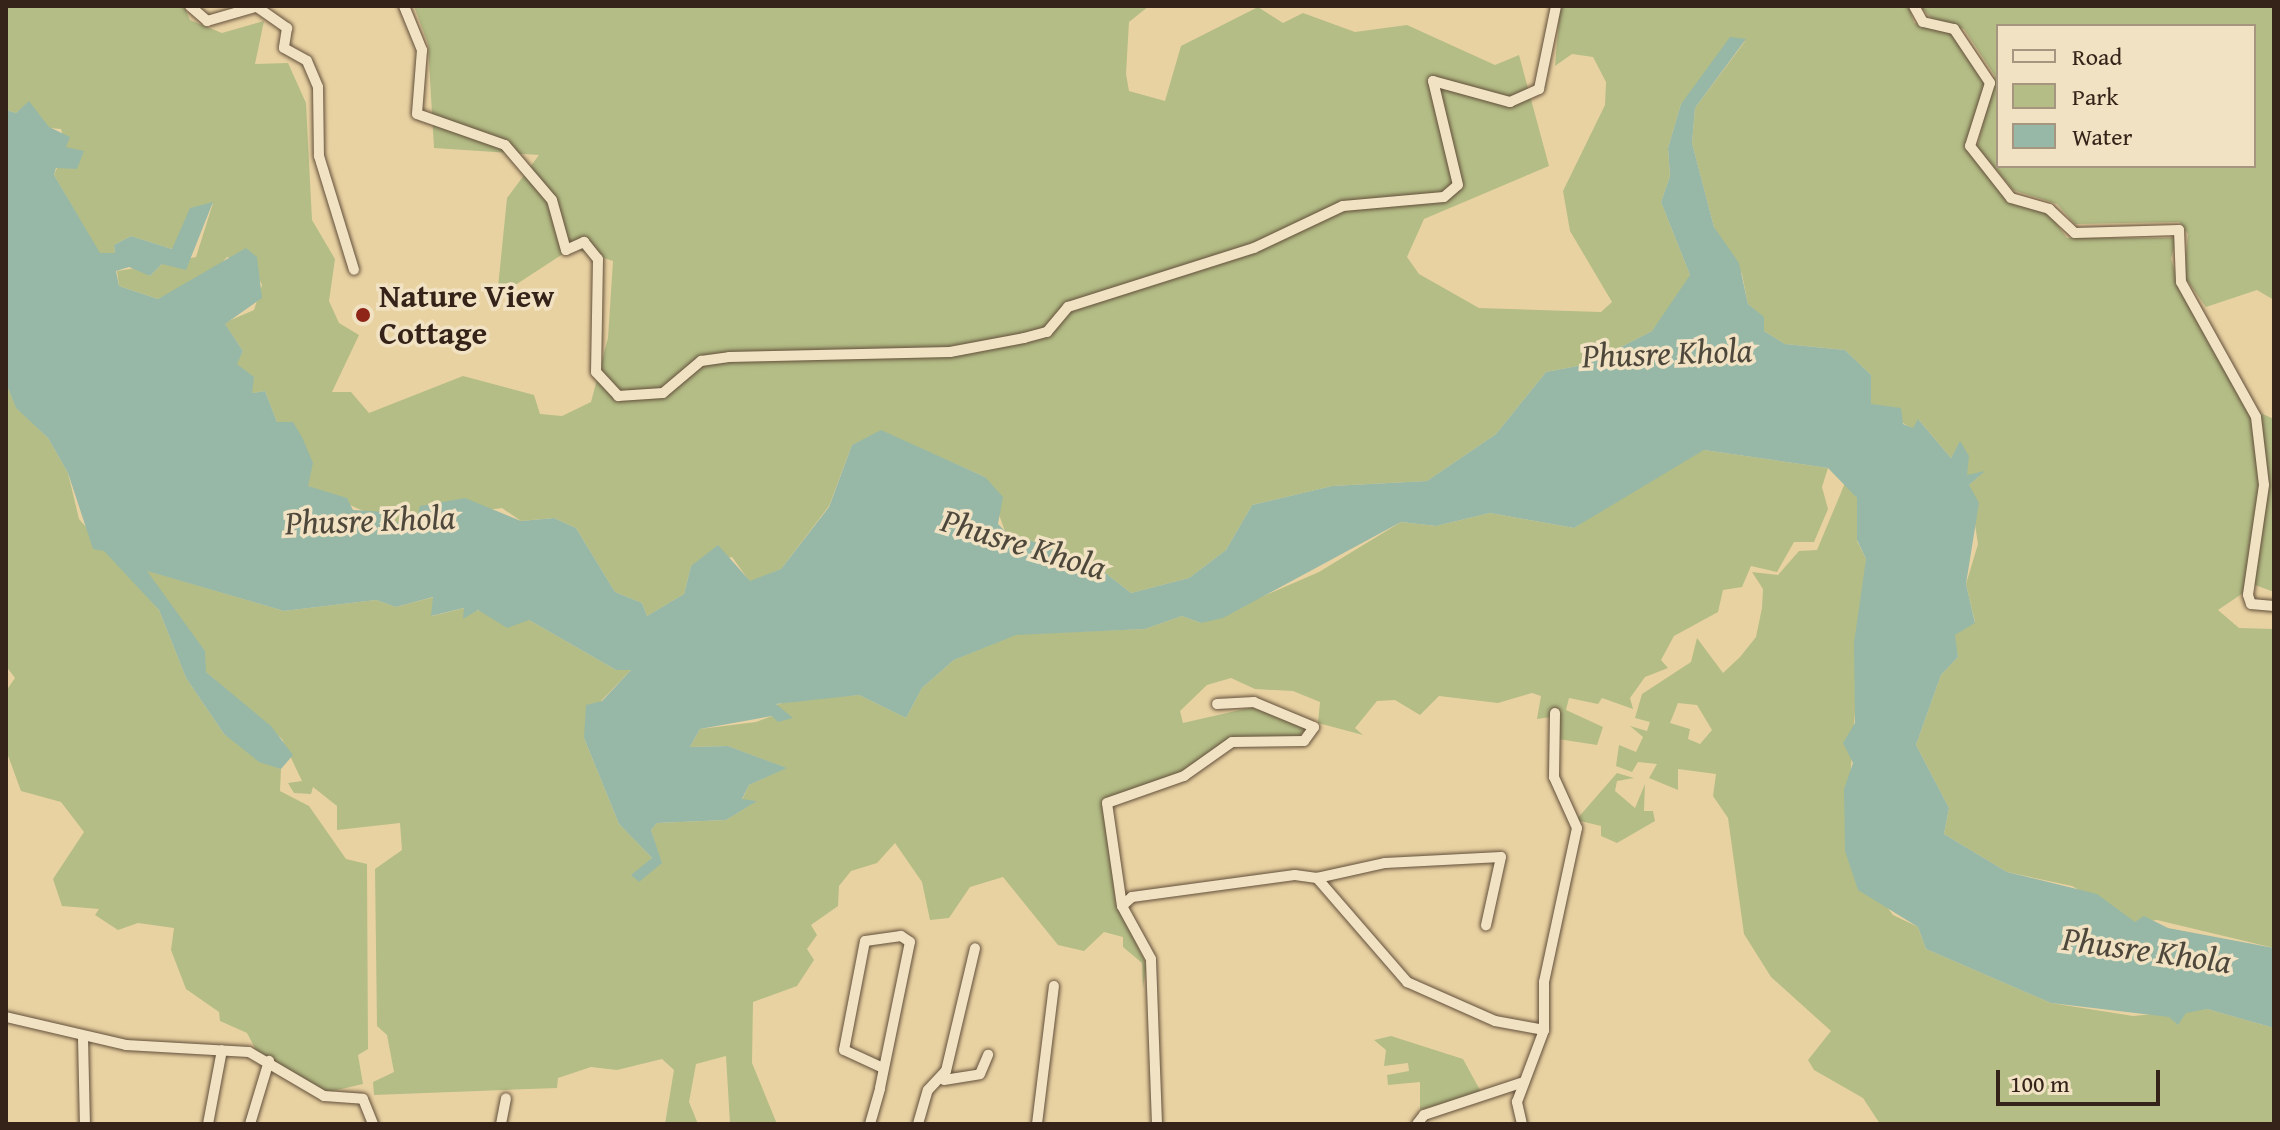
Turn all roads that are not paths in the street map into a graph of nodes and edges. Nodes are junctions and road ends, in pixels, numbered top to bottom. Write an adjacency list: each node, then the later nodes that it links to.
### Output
1 (190, 6): 2 (street)
2 (258, 6): 6 (street)
3 (404, 6): 4 (street)
4 (1556, 6)
5 (1914, 6): 7 (street)
6 (354, 270)
7 (2274, 606)
8 (1217, 704): 11 (street)
9 (1555, 713): 16 (street)
10 (1317, 878): 11 (street); 12 (street); 16 (street)
11 (1122, 906): 33 (street)
12 (1486, 925)
13 (975, 948): 22 (street)
14 (1054, 986): 32 (street)
15 (6, 1017): 17 (street)
16 (1544, 1030): 23 (street)
17 (83, 1038): 18 (street); 25 (street)
18 (222, 1050): 20 (street); 26 (street)
19 (988, 1055): 22 (street)
20 (269, 1061): 27 (street); 28 (street)
21 (883, 1068): 21 (street); 30 (street)
22 (943, 1081): 31 (street)
23 (1524, 1082): 34 (street); 35 (street)
24 (506, 1098): 29 (street)
25 (85, 1124)
26 (208, 1124)
27 (250, 1124)
28 (373, 1124)
29 (501, 1124)
30 (870, 1124)
31 (918, 1124)
32 (1037, 1124)
33 (1157, 1124)
34 (1417, 1124)
35 (1522, 1124)

